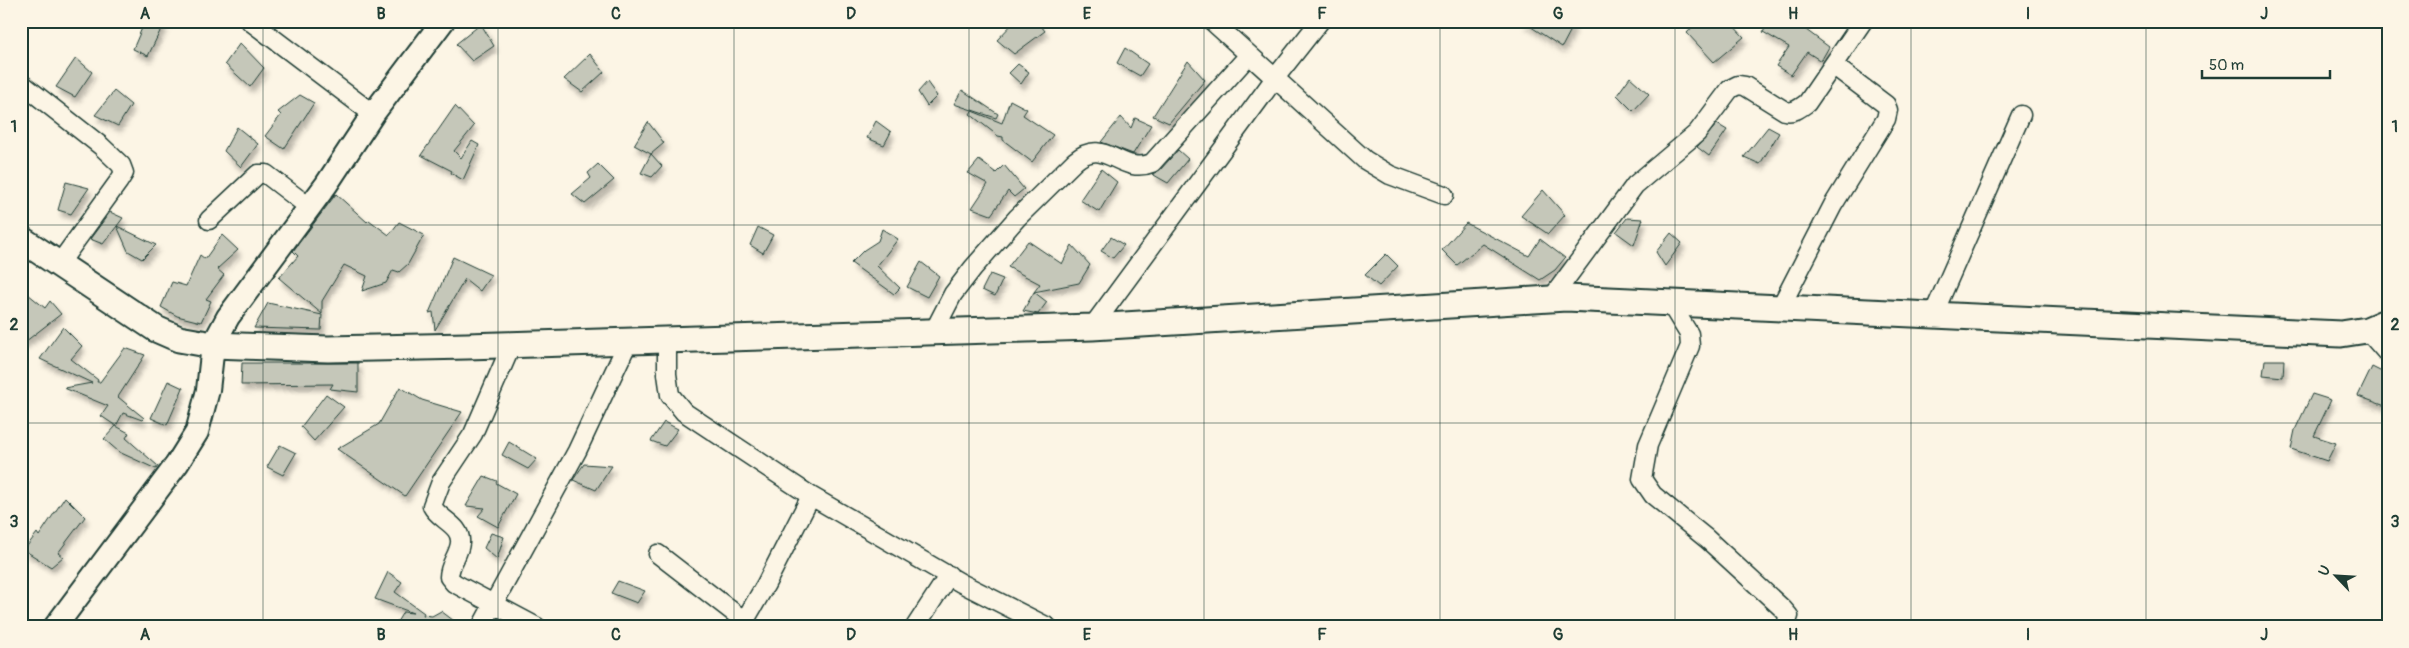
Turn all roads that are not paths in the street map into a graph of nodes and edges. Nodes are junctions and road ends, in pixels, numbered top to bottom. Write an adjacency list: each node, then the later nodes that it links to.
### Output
1 (250, 21): 10 (street)
2 (444, 21): 10 (street)
3 (1212, 21): 6 (street)
4 (1320, 21): 8 (street)
5 (1863, 21): 7 (street)
6 (1249, 55): 8 (street); 23 (street)
7 (1833, 65): 17 (street); 19 (street)
8 (1275, 78): 12 (street); 22 (street)
9 (21, 83): 16 (street)
10 (373, 114): 13 (street)
11 (2021, 115): 20 (street)
12 (1444, 195)
13 (309, 207): 14 (street); 27 (street)
14 (209, 220)
15 (21, 238): 16 (main road)
16 (59, 264): 27 (main road)
17 (1551, 299): 18 (main road); 22 (main road)
18 (1670, 302): 19 (main road); 39 (street)
19 (1780, 308): 20 (main road)
20 (1933, 315): 21 (main road)
21 (2377, 326): 28 (street)
22 (1092, 327): 23 (main road)
23 (934, 331): 24 (main road)
24 (668, 339): 25 (main road); 29 (street)
25 (629, 340): 26 (main road); 32 (street)
26 (512, 344): 27 (main road); 32 (street)
27 (214, 345): 34 (street)
28 (2388, 354)
29 (811, 496): 31 (street); 33 (street)
30 (658, 554): 33 (street)
31 (949, 575): 37 (street); 38 (street)
32 (493, 604): 35 (street); 36 (street)
33 (744, 624)
34 (55, 627)
35 (481, 627)
36 (537, 627)
37 (916, 627)
38 (1048, 627)
39 (1785, 627)

